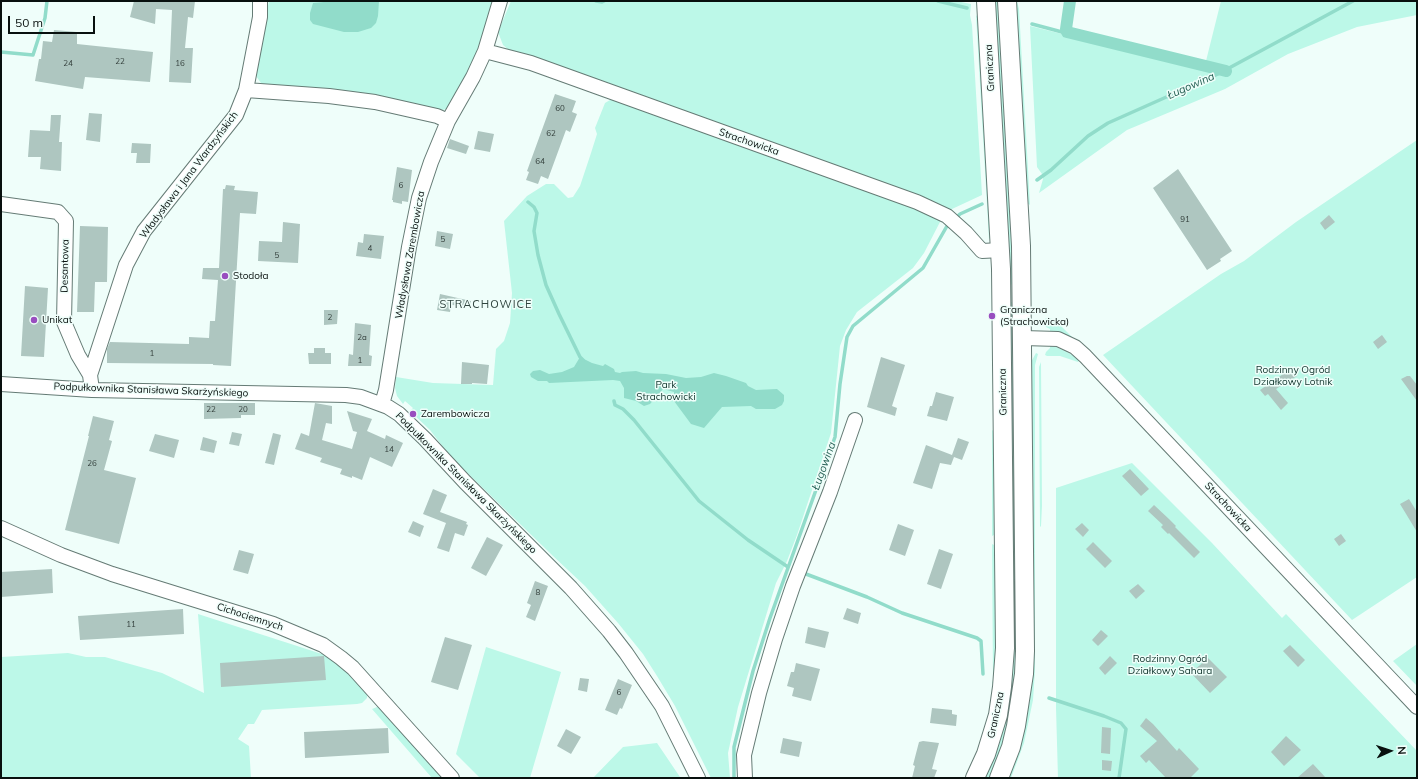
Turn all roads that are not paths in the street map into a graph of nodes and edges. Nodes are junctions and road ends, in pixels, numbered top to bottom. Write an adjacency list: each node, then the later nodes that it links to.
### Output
1 (260, 1): 6 (street, Władysława i Jana Wardzyńskich)
2 (500, 1): 5 (street, Władysława Zarembowicza)
3 (986, 1): 9 (main road, Graniczna)
4 (1007, 1): 10 (main road, Graniczna)
5 (485, 51): 7 (street, Władysława Zarembowicza); 9 (street, Strachowicka)
6 (246, 90): 7 (street); 11 (street, Władysława i Jana Wardzyńskich)
7 (448, 121): 14 (street, Władysława Zarembowicza)
8 (1, 204): 11 (street, Desantowa)
9 (1001, 250): 21 (main road, Graniczna)
10 (1023, 338): 17 (street, Strachowicka); 22 (main road, Graniczna)
11 (90, 375): 13 (street, Władysława i Jana Wardzyńskich)
12 (1, 384): 13 (street, Podpułkownika Stanisława Skarżyńskiego)
13 (92, 390): 14 (street, Podpułkownika Stanisława Skarżyńskiego)
14 (382, 404): 19 (street, Podpułkownika Stanisława Skarżyńskiego)
15 (855, 420): 20 (street)
16 (1, 528): 18 (street, Cichociemnych)
17 (1417, 707)
18 (452, 778)
19 (698, 778)
20 (745, 778)
21 (975, 778)
22 (999, 778)

